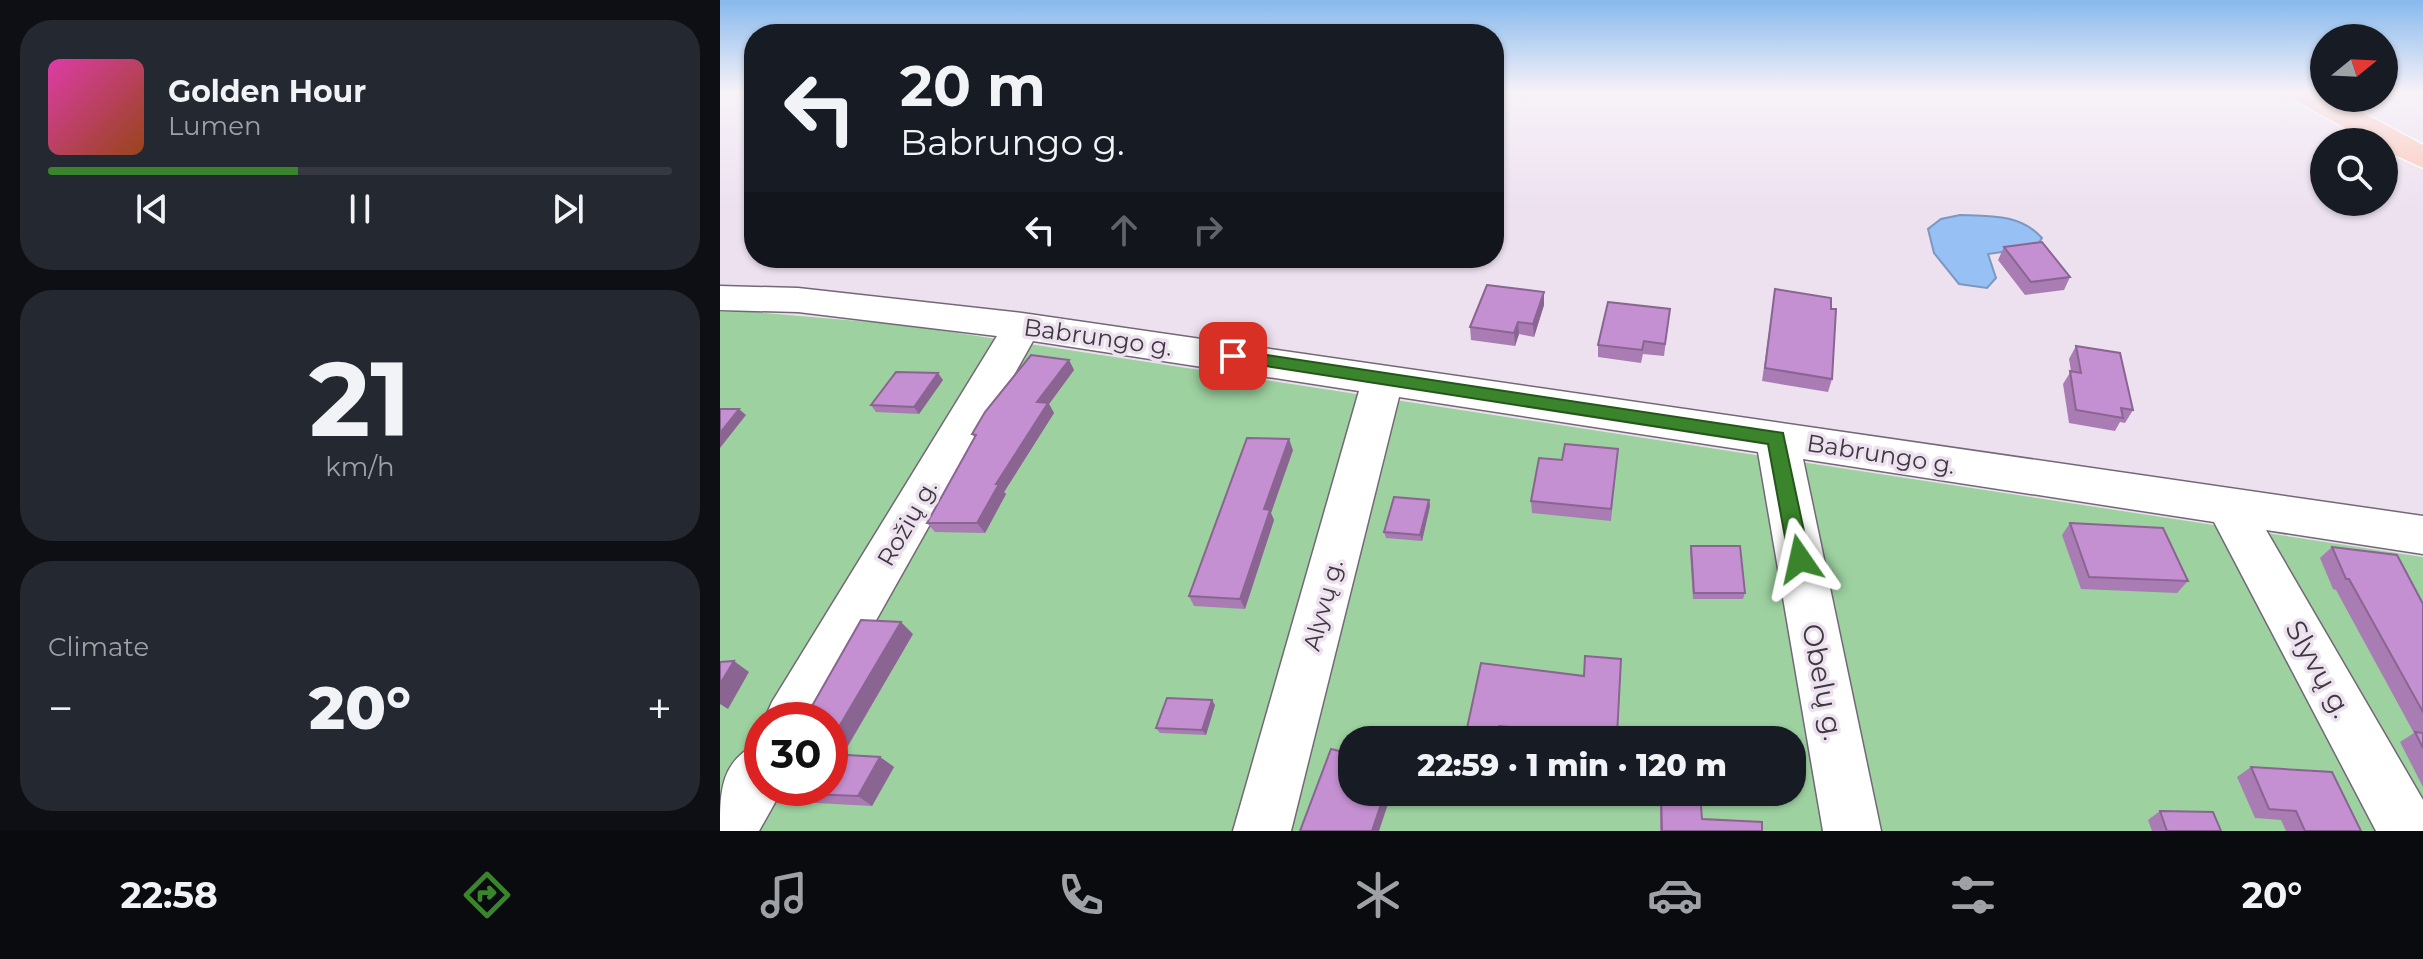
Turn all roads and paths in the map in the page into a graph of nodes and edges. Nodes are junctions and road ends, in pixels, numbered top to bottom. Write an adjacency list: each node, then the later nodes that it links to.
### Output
1 (2375, 132): 2 (main road)
2 (2423, 158)
3 (720, 298): 4 (street, Babrungo g.)
4 (1022, 326): 5 (street, Babrungo g.); 9 (street, Rožių g.)
5 (1383, 378): 6 (street, Babrungo g.); 12 (street, Alyvų g.)
6 (1777, 438): 7 (street, Babrungo g.); 13 (street, Obelų g.)
7 (2229, 507): 8 (street, Babrungo g.); 14 (street, Slyvų g.)
8 (2423, 535)
9 (802, 702)
10 (744, 801): 11 (street)
11 (727, 831)
12 (1262, 831)
13 (1852, 831)
14 (2408, 831)

